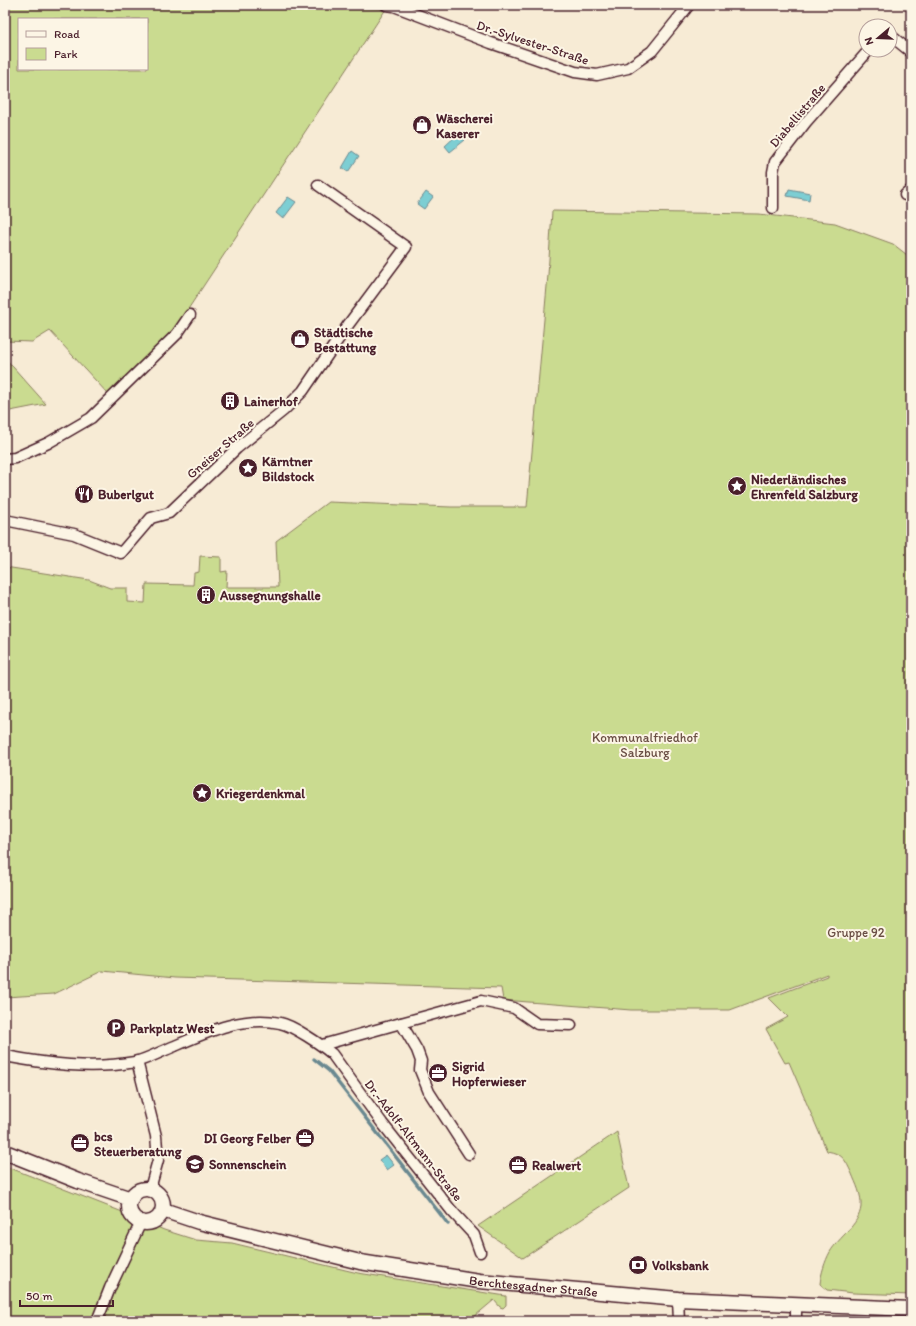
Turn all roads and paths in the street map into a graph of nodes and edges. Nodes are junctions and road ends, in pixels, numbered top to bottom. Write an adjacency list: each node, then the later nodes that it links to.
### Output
1 (392, 5): 2 (street, Dr.-Sylvester-Straße)
2 (689, 5)
3 (898, 41): 4 (street)
4 (911, 52)
5 (862, 58): 7 (street, Diabellistraße)
6 (318, 185): 10 (street, Gneiser Straße)
7 (773, 208)
8 (190, 315): 9 (street)
9 (5, 459)
10 (5, 520)
11 (401, 1023): 12 (street); 13 (street); 17 (street)
12 (571, 1025)
13 (322, 1045): 15 (street, Dr.-Adolf-Altmann-Straße); 22 (street, Dr.-Adolf-Altmann-Straße)
14 (5, 1056): 15 (street, Dr.-Adolf-Altmann-Straße)
15 (137, 1061): 18 (street)
16 (5, 1152): 19 (main road)
17 (469, 1154)
18 (150, 1189): 19 (main road); 20 (main road)
19 (131, 1199): 21 (main road)
20 (163, 1210): 21 (main road); 23 (main road, Berchtesgadner Straße)
21 (141, 1222): 26 (street)
22 (480, 1252)
23 (678, 1299): 24 (main road, Berchtesgadner Straße); 27 (street)
24 (796, 1305): 25 (main road, Berchtesgadner Straße); 28 (street)
25 (911, 1309)
26 (97, 1321)
27 (679, 1321)
28 (796, 1321)

